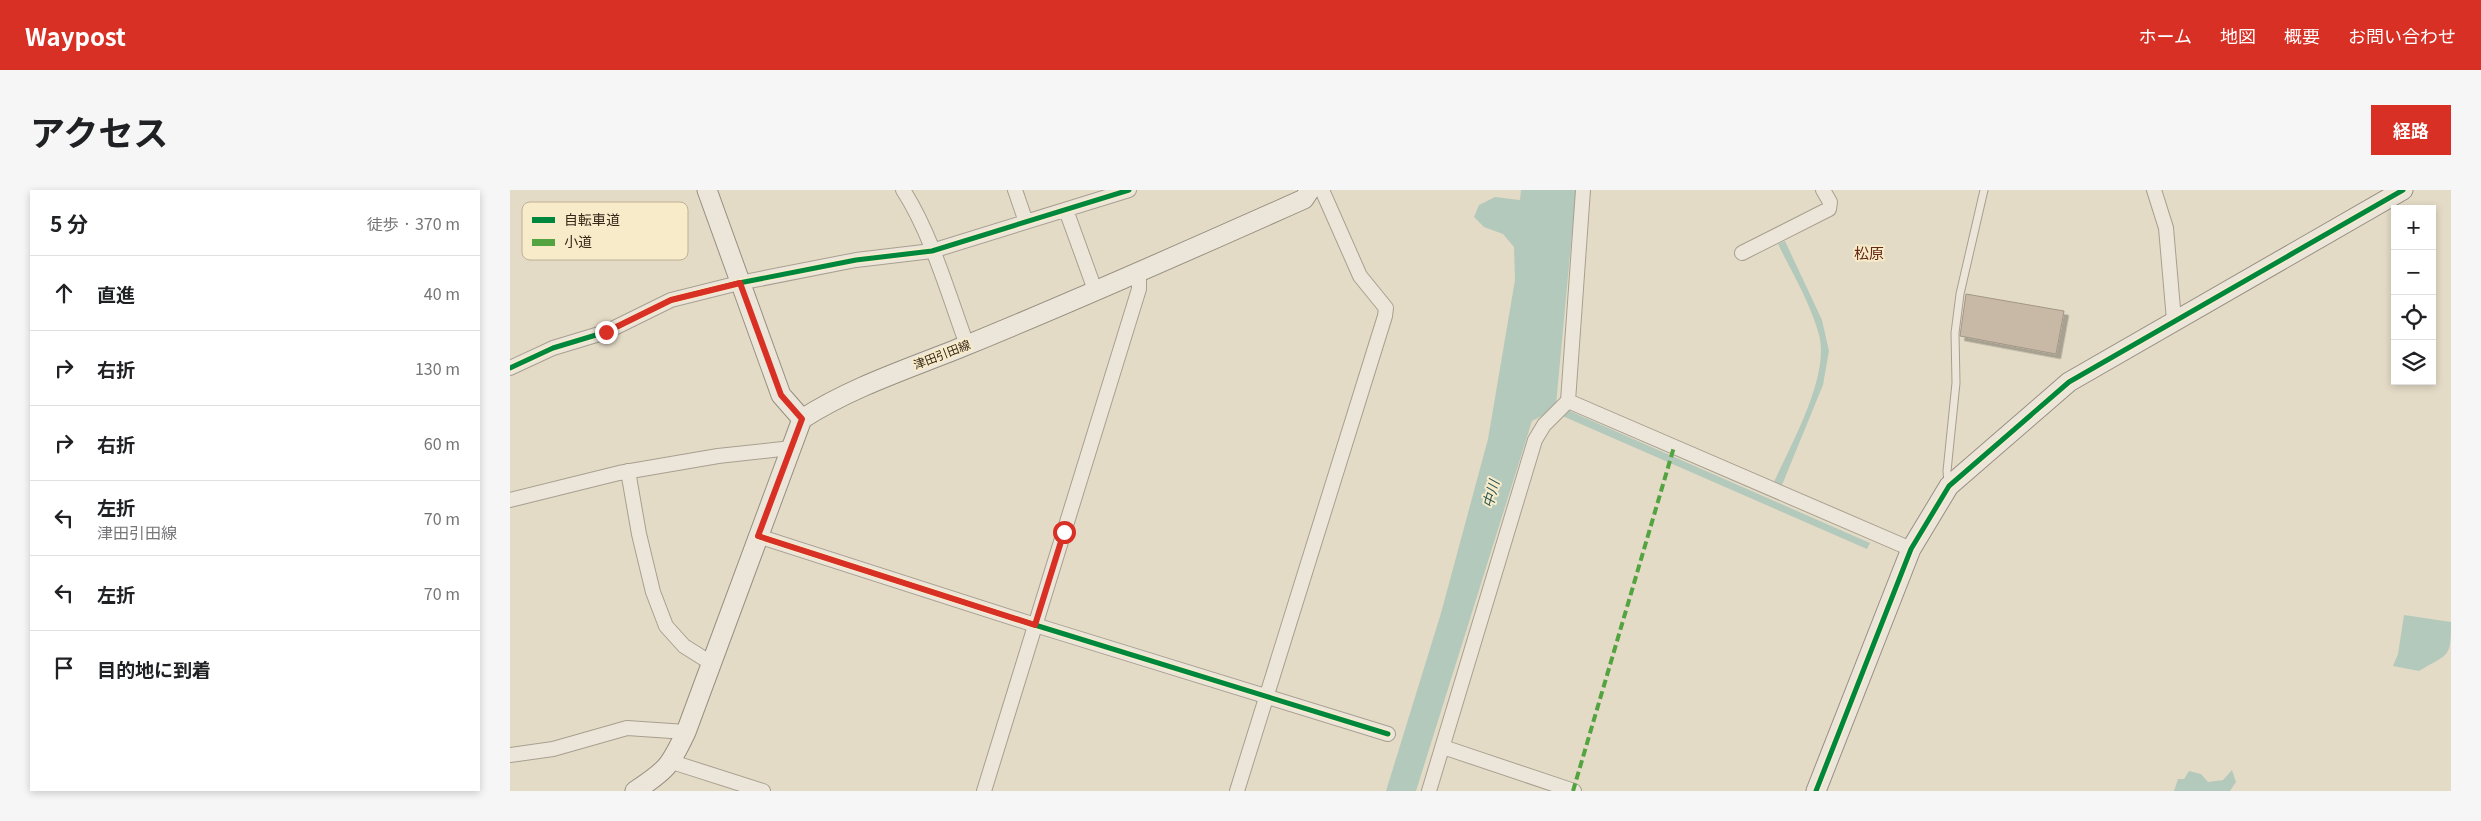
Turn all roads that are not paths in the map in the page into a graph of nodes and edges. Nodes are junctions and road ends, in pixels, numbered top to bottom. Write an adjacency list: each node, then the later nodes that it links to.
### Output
1 (707, 190): 17 (street)
2 (903, 190): 14 (street)
3 (1015, 190): 13 (street)
4 (1129, 190): 12 (street)
5 (1310, 190): 16 (street, 津田引田線)
6 (1322, 190): 32 (street)
7 (1583, 190): 22 (street)
8 (1823, 190): 15 (street)
9 (1984, 190): 26 (lane)
10 (2154, 190): 19 (street)
11 (2403, 190): 19 (street)
12 (1066, 210): 13 (street); 18 (street)
13 (1026, 222): 14 (street)
14 (932, 251): 17 (street); 20 (street)
15 (1742, 253)
16 (1139, 272): 18 (street, 津田引田線); 30 (street)
17 (740, 283): 21 (street); 23 (street)
18 (1095, 290): 20 (street, 津田引田線)
19 (2174, 320): 26 (street)
20 (967, 345): 23 (street, 津田引田線)
21 (510, 368)
22 (1568, 401): 29 (street); 35 (street)
23 (802, 419): 24 (street)
24 (791, 448): 25 (street); 28 (street)
25 (628, 472): 27 (street); 31 (street)
26 (1949, 486): 29 (street)
27 (510, 500)
28 (758, 536): 30 (street); 31 (street)
29 (1911, 548): 45 (street)
30 (1035, 625): 32 (street); 41 (street)
31 (711, 663): 33 (street)
32 (1266, 696): 34 (street); 42 (street)
33 (686, 732): 36 (street); 37 (street)
34 (1388, 734)
35 (1443, 747): 43 (street); 44 (street)
36 (510, 755)
37 (672, 762): 38 (street); 39 (street)
38 (734, 787): 40 (street)
39 (635, 791)
40 (763, 791)
41 (984, 791)
42 (1237, 791)
43 (1429, 791)
44 (1574, 791)
45 (1816, 791)

